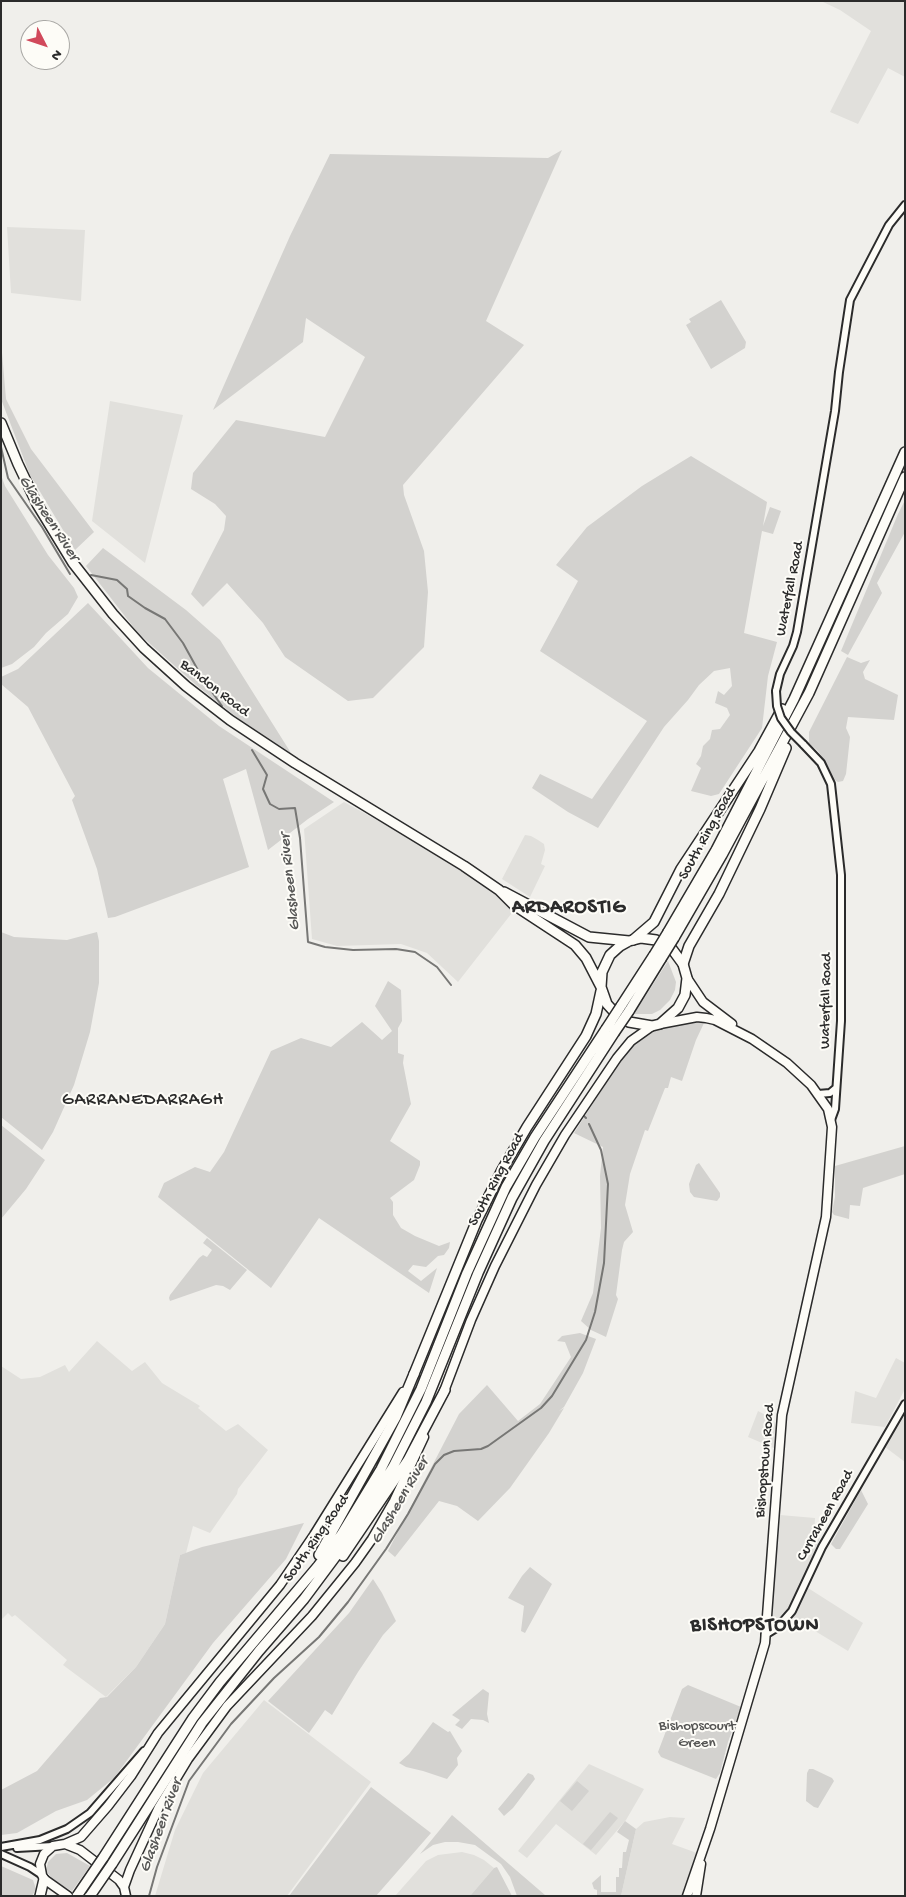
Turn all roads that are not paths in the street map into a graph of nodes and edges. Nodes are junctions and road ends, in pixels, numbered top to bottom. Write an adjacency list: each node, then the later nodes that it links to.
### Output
1 (905, 205): 16 (street, Waterfall Road, bridge)
2 (1, 423): 7 (main road, Bandon Road)
3 (905, 452): 5 (main road, South Ring Road)
4 (905, 477): 6 (main road, South Ring Road)
5 (822, 636): 8 (main road, South Ring Road); 9 (main road)
6 (809, 693): 8 (main road, South Ring Road); 10 (main road)
7 (499, 890): 9 (main road, Bandon Road); 12 (main road, Bandon Road)
8 (671, 935): 14 (main road, South Ring Road, bridge)
9 (631, 940): 10 (main road); 12 (main road)
10 (683, 964): 11 (main road)
11 (687, 978): 13 (main road); 15 (main road, Bishopstown Road)
12 (601, 989): 13 (main road); 19 (main road)
13 (656, 1025): 15 (main road, Bishopstown Road); 20 (main road)
14 (610, 1031): 22 (main road, South Ring Road); 23 (main road, South Ring Road)
15 (738, 1031): 17 (main road, Bishopstown Road)
16 (836, 1088): 17 (street); 18 (street, Waterfall Road)
17 (818, 1094): 18 (main road, Bishopstown Road)
18 (831, 1120): 24 (main road, Bishopstown Road)
19 (414, 1374): 23 (main road); 25 (main road)
20 (445, 1390): 22 (main road); 32 (main road)
21 (905, 1404): 24 (street, Curraheen Road)
22 (304, 1599): 36 (main road, South Ring Road, bridge)
23 (285, 1607): 35 (main road, South Ring Road, bridge)
24 (765, 1635): 26 (main road, Bishopstown Road)
25 (158, 1734): 27 (main road); 29 (street)
26 (706, 1842): 38 (main road, Bishopstown Road); 39 (main road, Bishopstown Road)
27 (64, 1844): 28 (main road); 32 (main road)
28 (53, 1846): 29 (street); 31 (main road)
29 (1, 1848)
30 (1, 1854): 31 (street)
31 (43, 1877): 33 (main road); 34 (main road)
32 (124, 1887): 37 (main road)
33 (40, 1896)
34 (68, 1896)
35 (77, 1896)
36 (90, 1896)
37 (126, 1896)
38 (687, 1896)
39 (696, 1896)

